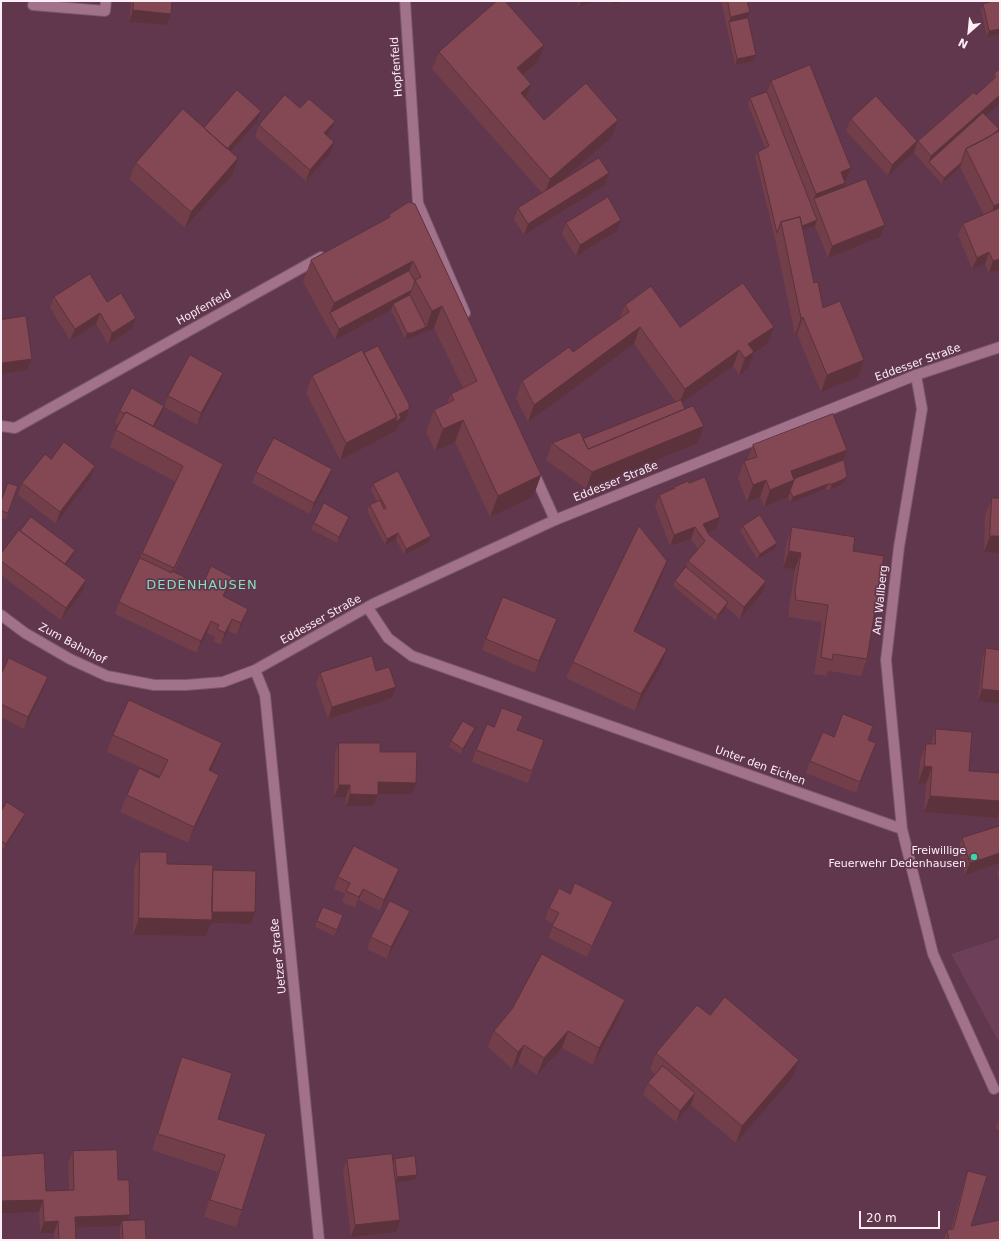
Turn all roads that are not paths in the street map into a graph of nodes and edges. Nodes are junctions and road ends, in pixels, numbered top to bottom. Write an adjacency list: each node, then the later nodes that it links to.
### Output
1 (106, 1): 3 (street)
2 (405, 1): 5 (street, Hopfenfeld)
3 (33, 5)
4 (330, 252): 8 (street, Hopfenfeld)
5 (470, 325)
6 (1000, 347): 7 (street, Eddesser Straße)
7 (916, 375): 10 (street, Eddesser Straße); 14 (street, Am Wallberg)
8 (1, 426)
9 (530, 463): 10 (street)
10 (555, 520): 11 (street, Eddesser Straße)
11 (368, 608): 13 (street, Eddesser Straße); 14 (street, Unter den Eichen)
12 (1, 615): 13 (street, Zum Bahnhof)
13 (255, 670): 16 (street, Uetzer Straße)
14 (902, 829): 15 (street)
15 (994, 1089)
16 (319, 1240)

